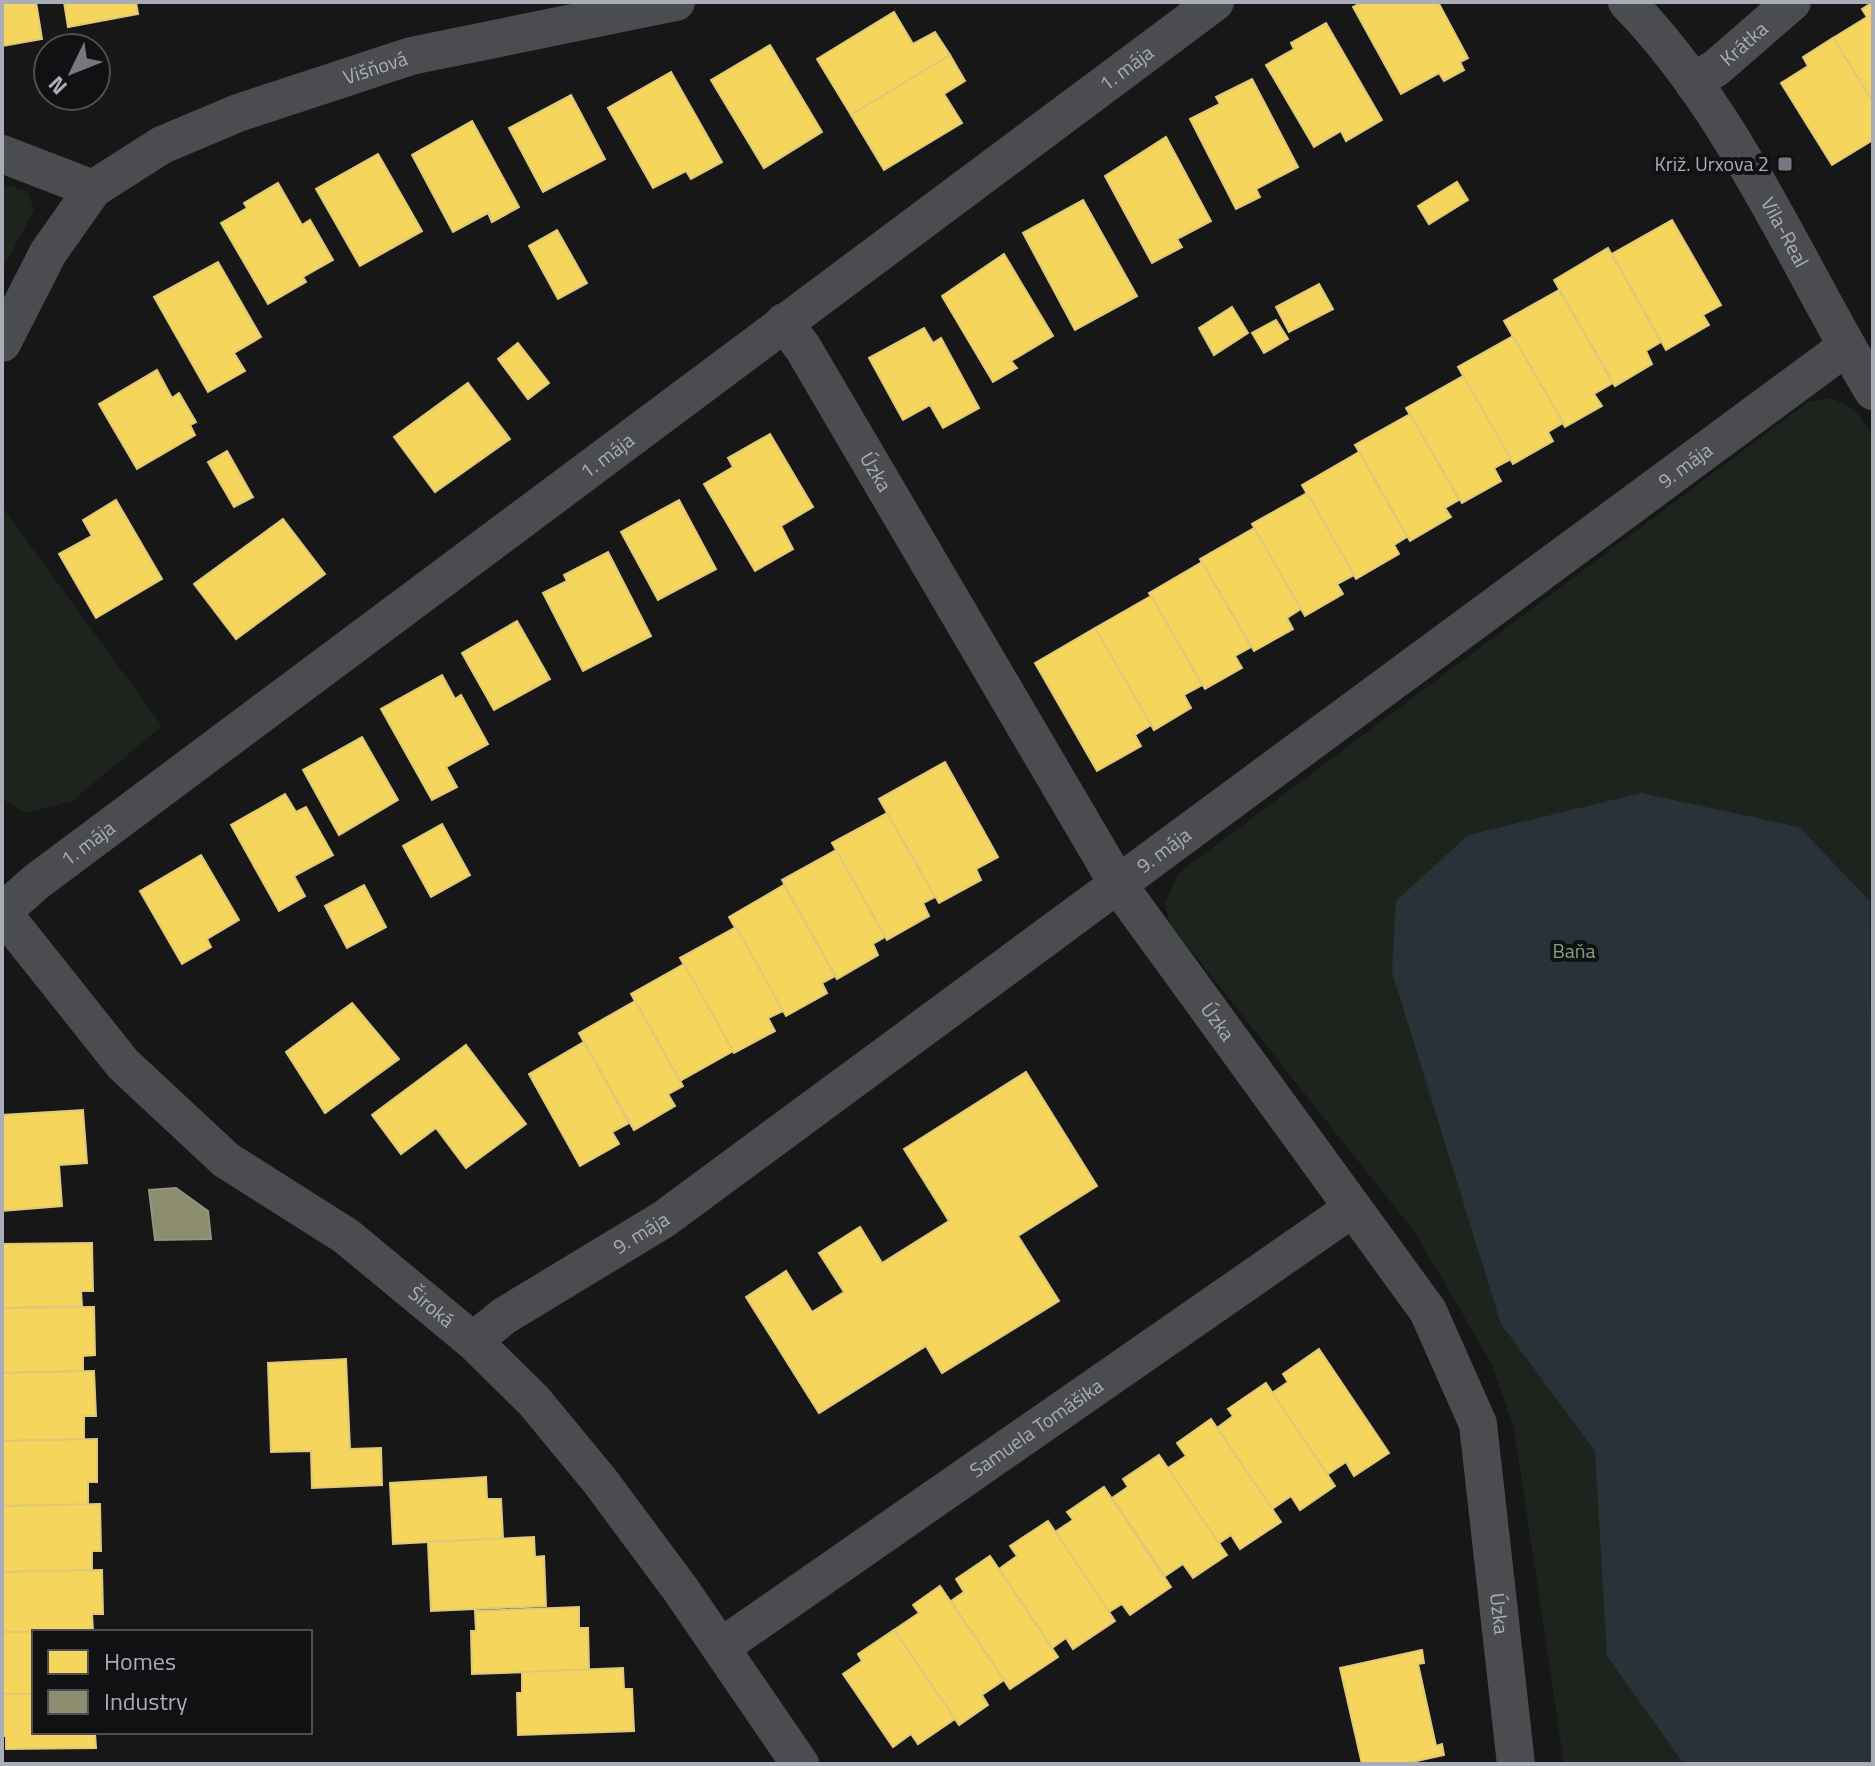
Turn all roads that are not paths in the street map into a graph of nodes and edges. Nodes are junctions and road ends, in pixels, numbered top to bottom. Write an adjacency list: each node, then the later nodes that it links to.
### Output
1 (676, 2): 7 (street, Višňová)
2 (1215, 2): 8 (street, 1. mája)
3 (1627, 2): 5 (street, Vila-Real)
4 (1792, 2): 5 (street, Krátka)
5 (1693, 82): 10 (street, Vila-Real)
6 (2, 154): 7 (street)
7 (93, 189): 9 (street, Višňová)
8 (784, 322): 12 (street, Úzka); 13 (street, 1. mája)
9 (2, 343)
10 (1846, 347): 11 (street, Vila-Real); 12 (street, 9. mája)
11 (1873, 391)
12 (1119, 886): 14 (street, Úzka); 15 (street, 9. mája)
13 (2, 912): 15 (street, Široká)
14 (1353, 1208): 16 (street, Samuela Tomášika); 18 (street, Úzka)
15 (473, 1341): 16 (street, Široká)
16 (721, 1647): 17 (street, Široká)
17 (800, 1764)
18 (1516, 1764)

